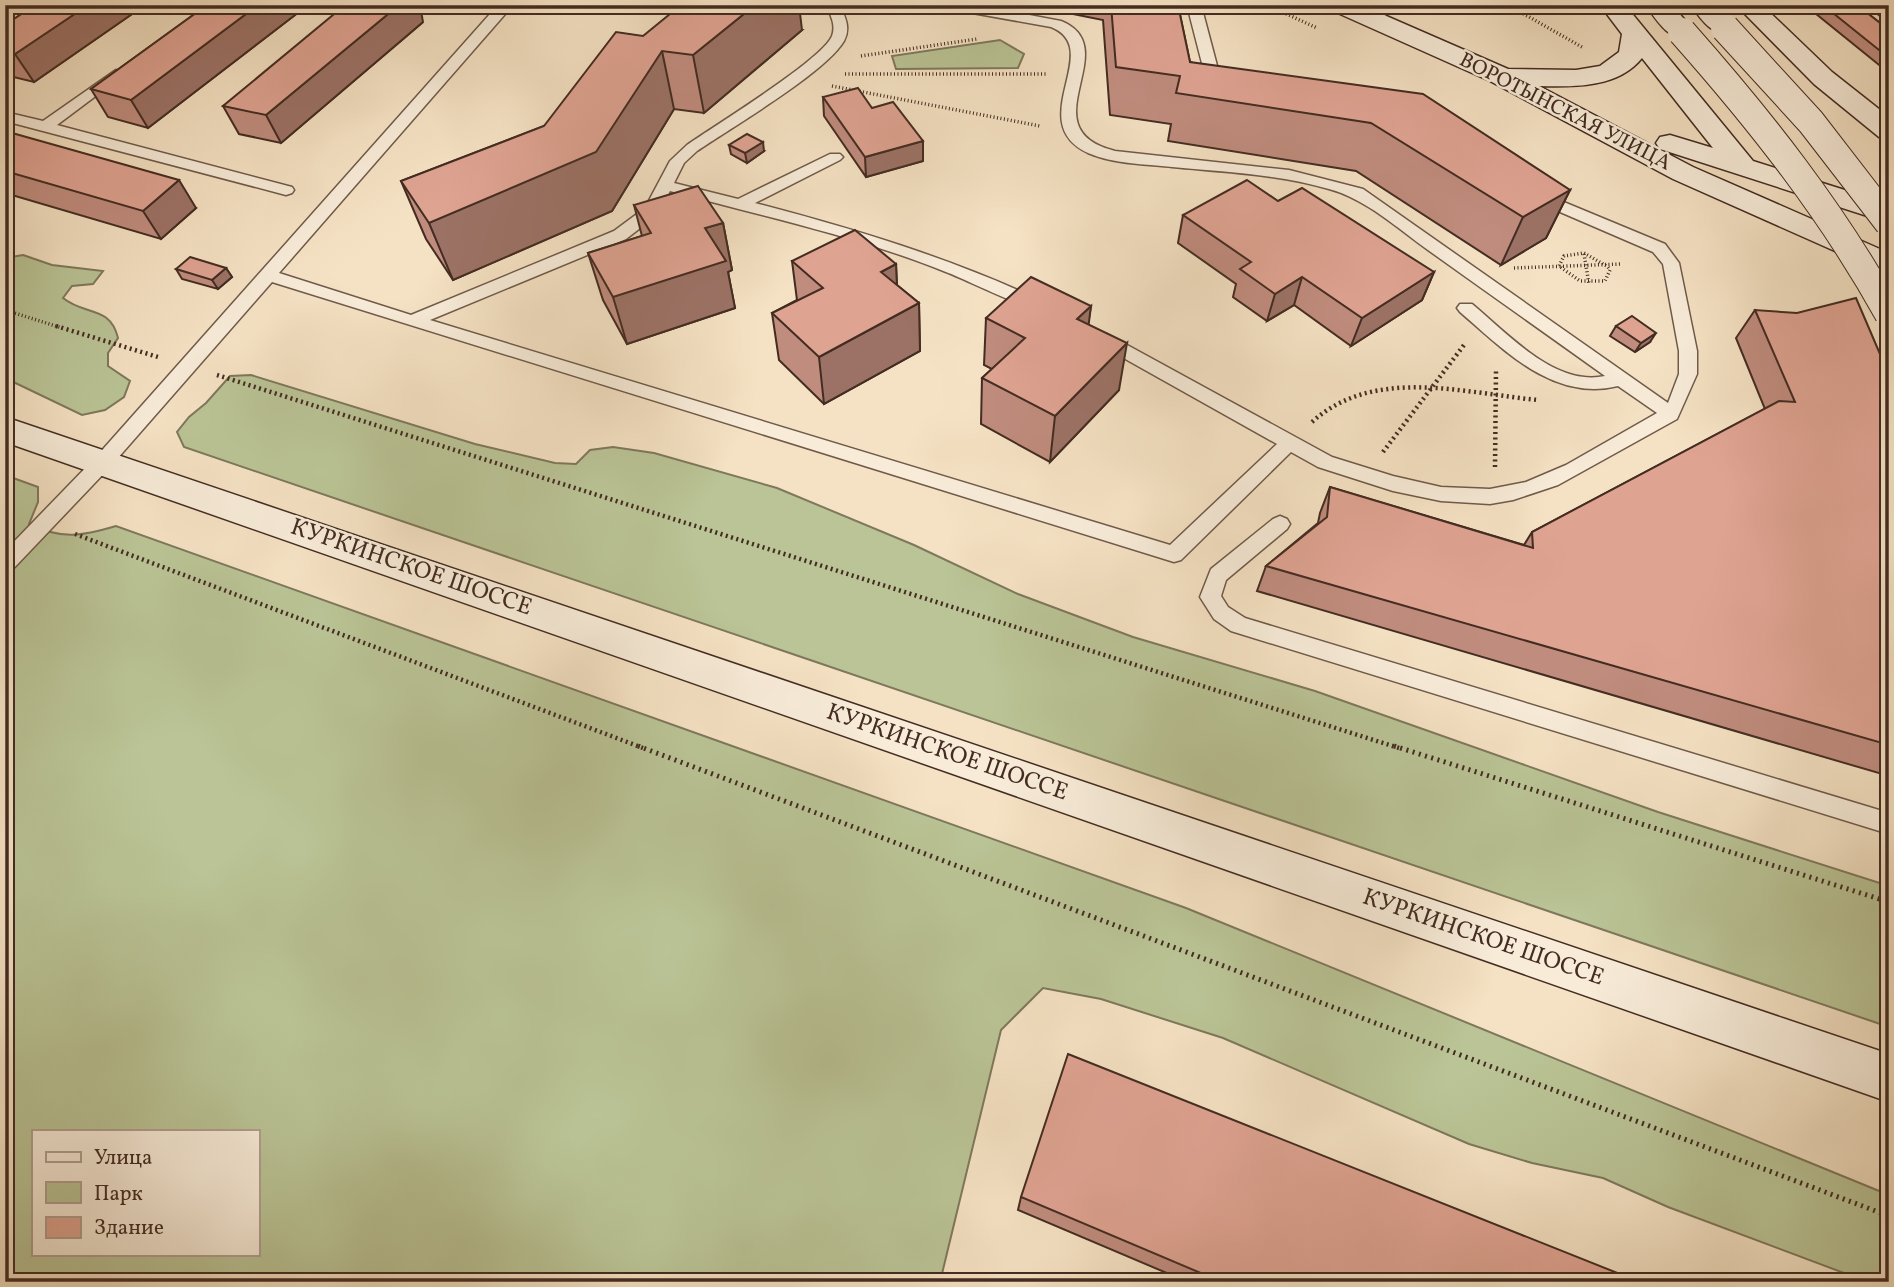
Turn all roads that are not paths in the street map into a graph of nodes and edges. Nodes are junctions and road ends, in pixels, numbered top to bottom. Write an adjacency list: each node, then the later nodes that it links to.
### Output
1 (506, 5): 28 (lane)
2 (833, 5): 20 (lane)
3 (950, 5): 34 (lane)
4 (1194, 5): 14 (lane)
5 (1340, 5): 10 (main road, ВОРОТЫНСКАЯ УЛИЦА)
6 (1612, 5): 11 (main road)
7 (1658, 5): 30 (main road, bridge)
8 (1703, 5): 26 (main road, bridge)
9 (1748, 5): 17 (main road)
10 (1381, 12): 13 (main road, ВОРОТЫНСКАЯ УЛИЦА)
11 (1635, 34): 13 (main road); 19 (main road)
12 (132, 62): 16 (lane)
13 (1499, 75): 19 (main road); 25 (main road, ВОРОТЫНСКАЯ УЛИЦА)
14 (1240, 89)
15 (5, 116): 16 (lane)
16 (44, 127): 22 (lane)
17 (1889, 131)
18 (835, 157): 23 (lane)
19 (1743, 168): 24 (main road); 25 (main road)
20 (665, 185): 23 (lane); 32 (lane)
21 (1517, 187): 35 (lane)
22 (286, 190)
23 (739, 205): 31 (lane)
24 (1889, 214)
25 (1790, 221): 27 (main road, ВОРОТЫНСКАЯ УЛИЦА)
26 (1889, 223)
27 (1889, 265)
28 (269, 275): 32 (lane); 38 (lane)
29 (1466, 309): 34 (lane)
30 (1889, 314)
31 (1059, 316)
32 (412, 321): 37 (lane)
33 (1083, 329): 37 (lane)
34 (1620, 379): 35 (lane)
35 (1671, 414): 37 (lane)
36 (5, 429): 38 (main road, КУРКИНСКОЕ ШОССЕ)
37 (1290, 442)
38 (103, 462): 40 (lane); 42 (main road, КУРКИНСКОЕ ШОССЕ)
39 (1280, 524): 41 (lane)
40 (5, 564)
41 (1889, 824)
42 (1780, 1041): 43 (main road, КУРКИНСКОЕ ШОССЕ); 44 (main road)
43 (1889, 1078)
44 (1889, 1088)

